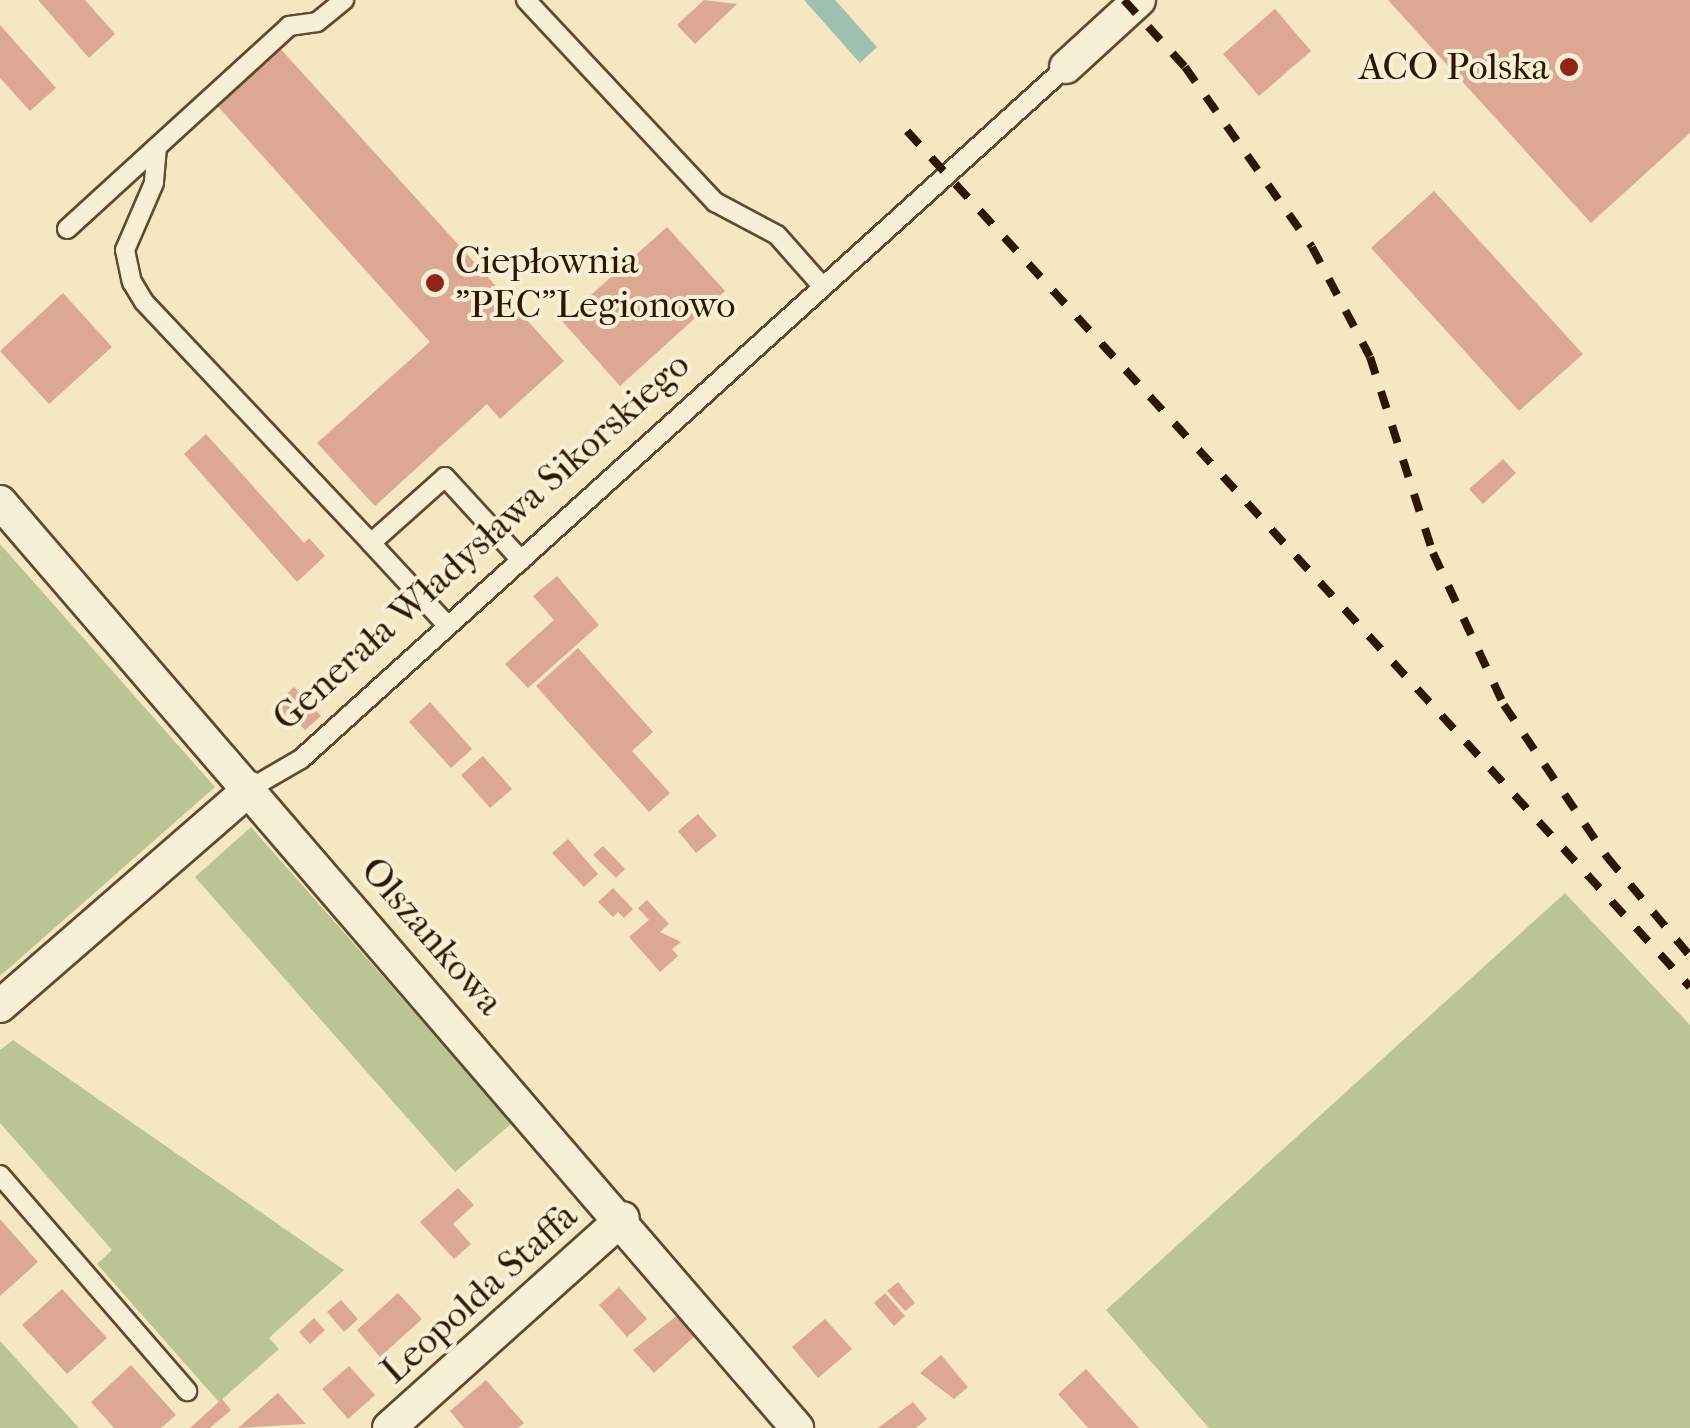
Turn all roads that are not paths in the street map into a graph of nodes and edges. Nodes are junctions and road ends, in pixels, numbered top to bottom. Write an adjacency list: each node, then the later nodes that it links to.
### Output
1 (344, 0): 5 (lane)
2 (526, 0): 7 (lane)
3 (1138, 0): 4 (street, Generała Władysława Sikorskiego)
4 (1066, 67): 7 (lane, Generała Władysława Sikorskiego)
5 (157, 147): 6 (lane); 9 (lane)
6 (67, 229)
7 (823, 286): 10 (lane, Generała Władysława Sikorskiego)
8 (0, 502): 12 (street, Olszankowa)
9 (372, 543): 10 (lane); 11 (lane)
10 (521, 560): 11 (lane, Generała Władysława Sikorskiego)
11 (448, 626): 12 (lane, Generała Władysława Sikorskiego)
12 (251, 788): 13 (street, Generała Władysława Sikorskiego); 15 (street, Olszankowa)
13 (0, 1006)
14 (0, 1175): 16 (lane)
15 (623, 1218): 17 (street, Leopolda Staffa); 18 (street, Olszankowa)
16 (188, 1391)
17 (389, 1428)
18 (797, 1428)

